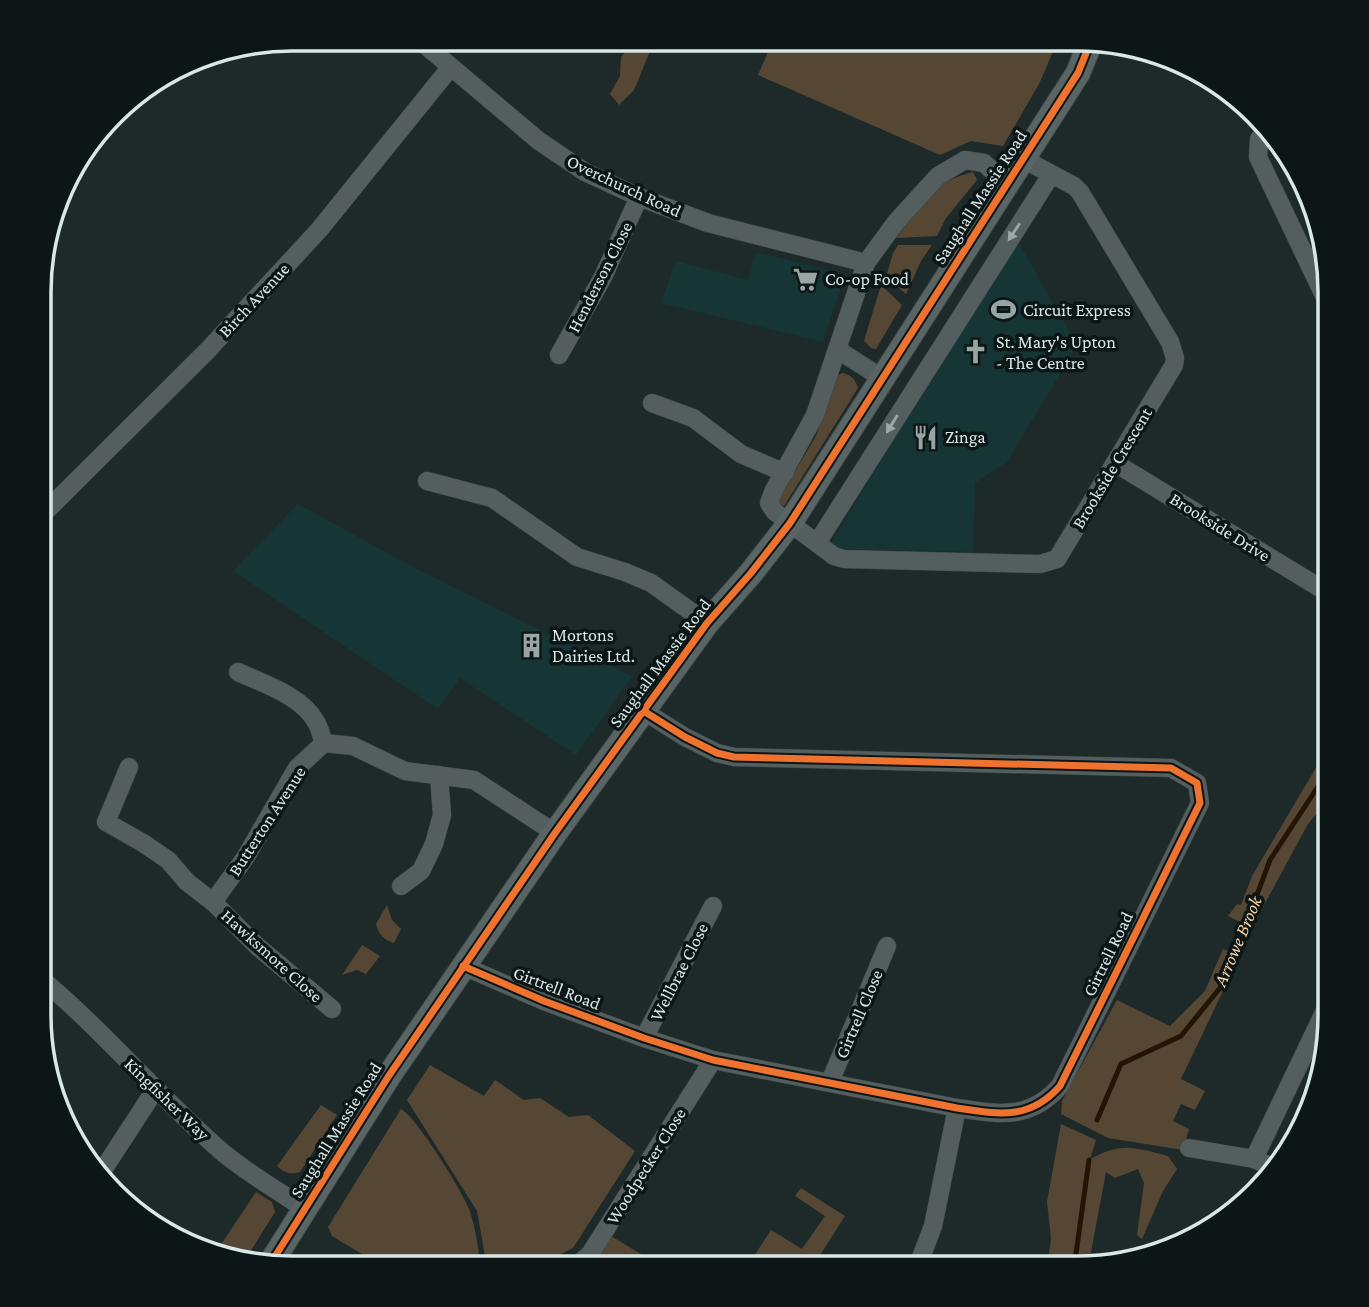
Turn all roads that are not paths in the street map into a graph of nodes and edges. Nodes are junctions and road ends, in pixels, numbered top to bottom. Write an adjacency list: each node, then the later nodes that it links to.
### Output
1 (431, 51): 3 (street, Overchurch Road)
2 (1087, 51): 5 (main road, Saughall Massie Road)
3 (450, 68): 8 (street, Overchurch Road); 18 (street, Birch Avenue)
4 (1261, 137): 10 (street)
5 (1023, 159): 6 (street, Brookside Crescent); 7 (main road, Saughall Massie Road)
6 (1051, 175): 15 (street, Brookside Crescent); 20 (street, one-way to 20)
7 (1007, 184): 9 (street, Saughall Massie Road); 13 (main road, Saughall Massie Road)
8 (639, 197): 9 (street, Overchurch Road); 12 (street, Henderson Close)
9 (866, 263): 11 (street, Saughall Massie Road)
10 (1318, 283)
11 (838, 350): 13 (street); 16 (street, Saughall Massie Road)
12 (559, 355)
13 (883, 377): 19 (main road, Saughall Massie Road)
14 (652, 403): 16 (street)
15 (1115, 463): 20 (street, Brookside Crescent); 21 (street, Brookside Drive)
16 (785, 473): 19 (street, Saughall Massie Road)
17 (427, 481): 22 (street)
18 (51, 506)
19 (790, 523): 20 (street, Brookside Crescent); 22 (main road, Saughall Massie Road)
20 (817, 543)
21 (1318, 588)
22 (707, 623): 24 (main road, Saughall Massie Road)
23 (239, 672): 25 (street)
24 (642, 710): 28 (main road, Saughall Massie Road); 41 (street, Girtrell Road)
25 (324, 743): 27 (street); 30 (street, Butterton Avenue)
26 (129, 767): 30 (street, Hawksmore Close)
27 (439, 775): 28 (street); 29 (street)
28 (555, 833): 33 (main road, Saughall Massie Road)
29 (401, 887)
30 (213, 902): 35 (street, Hawksmore Close)
31 (713, 906): 37 (street, Wellbrae Close)
32 (887, 946): 39 (street, Girtrell Close)
33 (463, 966): 37 (street, Girtrell Road); 46 (main road, Saughall Massie Road)
34 (51, 991): 40 (street, Kingfisher Way)
35 (332, 1009)
36 (1318, 1025): 43 (street)
37 (644, 1038): 38 (street, Girtrell Road)
38 (713, 1060): 39 (street, Girtrell Road); 48 (street, Woodpecker Close)
39 (830, 1082): 41 (street, Girtrell Road)
40 (155, 1090): 45 (street); 46 (street, Kingfisher Way)
41 (957, 1108): 49 (street)
42 (1189, 1148): 43 (street)
43 (1254, 1158): 44 (street)
44 (1266, 1164)
45 (105, 1167)
46 (305, 1209): 47 (main road, Saughall Massie Road)
47 (275, 1256)
48 (588, 1256)
49 (921, 1256)

